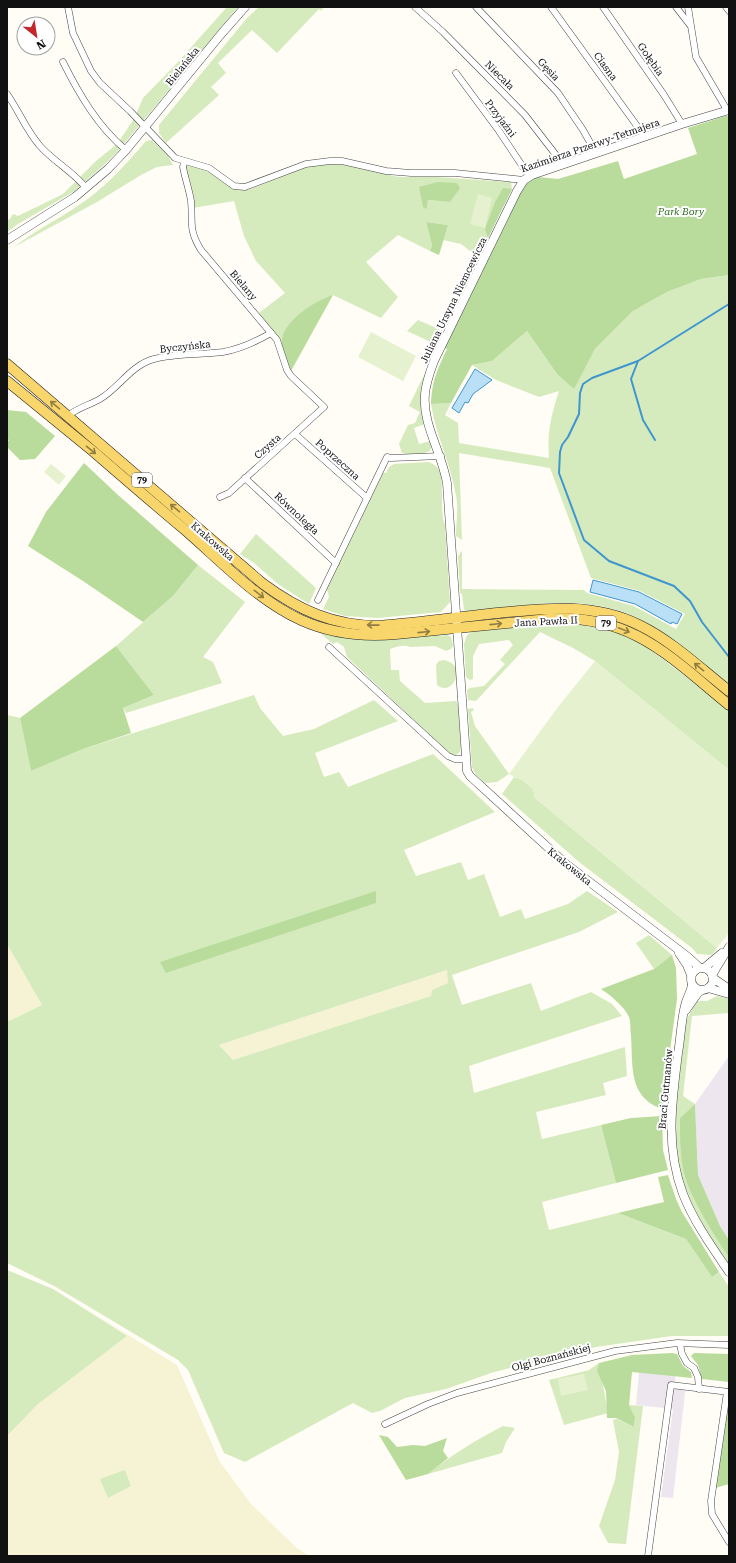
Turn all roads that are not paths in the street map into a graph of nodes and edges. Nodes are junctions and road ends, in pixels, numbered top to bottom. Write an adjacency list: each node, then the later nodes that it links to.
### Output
1 (68, 7): 17 (street)
2 (246, 7): 17 (street, Bielańska)
3 (415, 7): 22 (street, Niecała)
4 (476, 7): 20 (street, Gęsia)
5 (551, 7): 18 (street, Ciasna)
6 (603, 7): 16 (street, Gołębia)
7 (676, 7): 11 (street)
8 (688, 7): 11 (street)
9 (726, 7): 10 (street)
10 (729, 11)
11 (690, 25): 15 (street)
12 (63, 62): 19 (street)
13 (456, 73): 23 (street, Przyjaźni)
14 (7, 94): 24 (street)
15 (728, 110): 16 (street, Kazimierza Przerwy-Tetmajera)
16 (682, 124): 18 (street, Kazimierza Przerwy-Tetmajera)
17 (145, 127): 19 (street, Bielańska); 21 (street, Kazimierza Przerwy-Tetmajera)
18 (645, 137): 20 (street, Kazimierza Przerwy-Tetmajera)
19 (126, 150): 24 (street, Bielańska)
20 (596, 153): 22 (street, Kazimierza Przerwy-Tetmajera)
21 (184, 162): 23 (street, Kazimierza Przerwy-Tetmajera); 26 (street, Bielany)
22 (563, 164): 23 (street, Kazimierza Przerwy-Tetmajera)
23 (526, 178): 32 (street, Juliana Ursyna Niemcewicza)
24 (86, 188): 25 (street, Bielańska)
25 (7, 240)
26 (271, 333): 29 (street, Bielany); 30 (street, Byczyńska)
27 (7, 364): 30 (main road, Krakowska / 79, one-way to 27)
28 (7, 381): 39 (main road, Krakowska / 79, one-way to 39)
29 (324, 407): 31 (street, Czysta)
30 (68, 416): 38 (main road, Krakowska / 79, one-way to 30)
31 (295, 434): 33 (street, Czysta); 35 (street, Poprzeczna)
32 (441, 456): 35 (street); 38 (street, Juliana Ursyna Niemcewicza)
33 (245, 478): 34 (street, Czysta); 36 (street, Równoległa)
34 (220, 497)
35 (367, 498): 36 (street)
36 (336, 563): 37 (street)
37 (318, 600)
38 (457, 618): 39 (street, Juliana Ursyna Niemcewicza); 41 (main road, Jana Pawła II / 79, one-way to 38)
39 (457, 628): 42 (main road, Jana Pawła II / 79, one-way to 42); 43 (street)
40 (329, 647): 43 (street)
41 (729, 691)
42 (729, 705)
43 (465, 759): 45 (street, Krakowska)
44 (728, 948): 46 (street); 48 (street)
45 (676, 949): 46 (street, Krakowska); 47 (street, Krakowska)
46 (702, 968): 47 (street); 48 (street)
47 (691, 975): 49 (street)
48 (712, 977): 50 (street); 51 (street)
49 (692, 985): 50 (street); 53 (street, Braci Gutmanów)
50 (705, 989): 52 (street); 53 (street, Braci Gutmanów)
51 (729, 989)
52 (729, 994)
53 (684, 1013): 54 (street, Braci Gutmanów)
54 (729, 1272)
55 (680, 1344): 56 (street, Olgi Boznańskiej); 57 (street); 59 (street, Olgi Boznańskiej)
56 (729, 1345)
57 (698, 1389): 58 (street); 61 (street)
58 (728, 1392): 60 (street)
59 (385, 1424)
60 (729, 1542)
61 (648, 1556)

